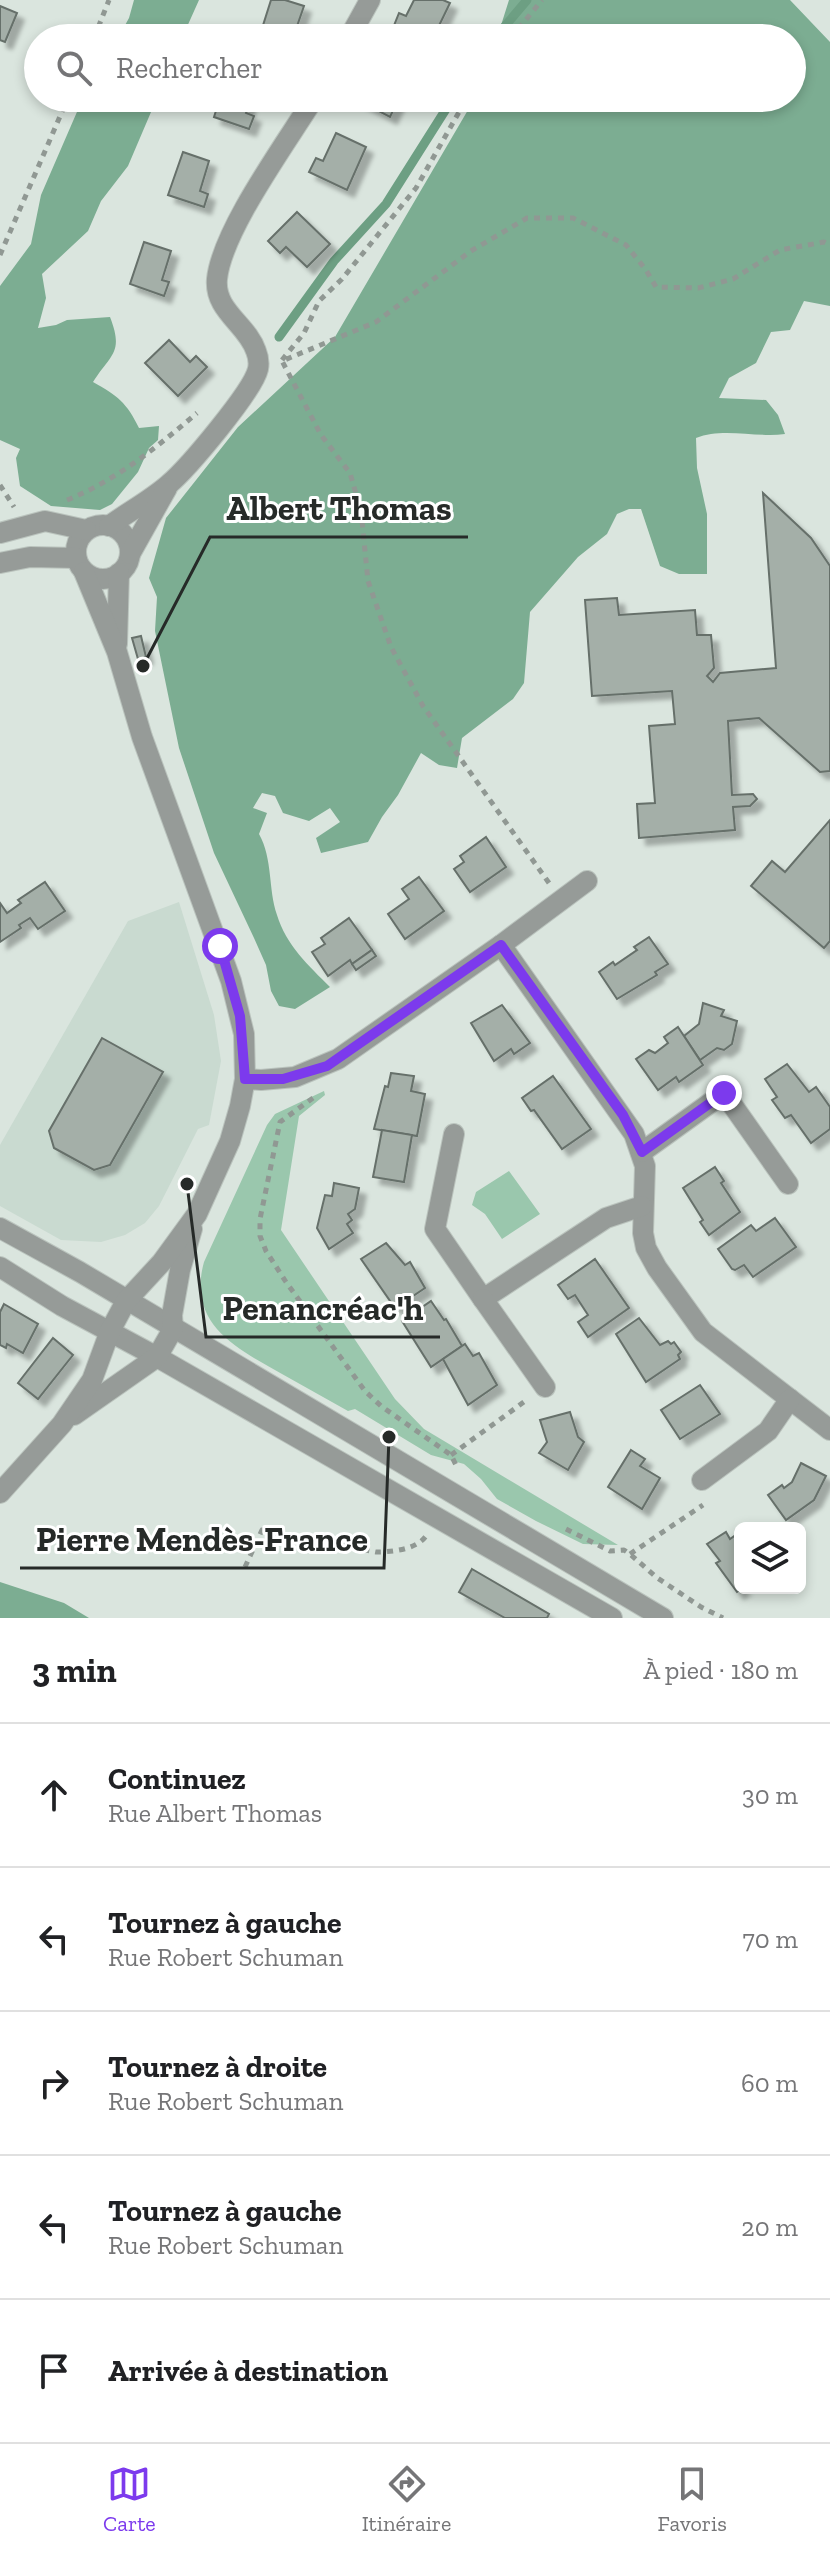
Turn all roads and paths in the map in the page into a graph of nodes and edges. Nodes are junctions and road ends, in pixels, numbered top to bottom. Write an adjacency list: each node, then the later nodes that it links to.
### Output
1 (109, 0): 4 (path)
2 (370, 0): 5 (street)
3 (542, 0): 6 (path)
4 (100, 24)
5 (357, 24)
6 (522, 24)
7 (62, 112): 11 (path)
8 (305, 112): 13 (street)
9 (459, 112): 12 (path)
10 (830, 245): 12 (path)
11 (0, 255)
12 (282, 361): 13 (path); 28 (path)
13 (252, 382): 16 (street)
14 (202, 408): 17 (path)
15 (0, 485): 18 (path)
16 (169, 485): 19 (street); 22 (street)
17 (55, 504)
18 (19, 514)
19 (109, 526): 20 (street); 22 (street)
20 (86, 530): 21 (street); 24 (street)
21 (0, 533)
22 (130, 554): 25 (street)
23 (0, 563): 24 (street)
24 (80, 565): 25 (street); 26 (street)
25 (119, 573): 26 (street)
26 (117, 652): 31 (street)
27 (587, 881): 28 (street)
28 (561, 900): 29 (street)
29 (501, 945): 30 (street); 33 (street)
30 (327, 1066): 31 (street); 48 (path)
31 (245, 1079): 36 (street)
32 (454, 1134): 39 (street)
33 (642, 1152): 34 (street); 35 (street)
34 (788, 1184)
35 (642, 1206): 39 (street); 45 (street)
36 (197, 1214): 40 (street); 41 (street)
37 (0, 1228): 40 (street)
38 (0, 1267): 42 (street)
39 (483, 1299): 44 (street)
40 (126, 1301): 41 (street); 42 (street)
41 (173, 1329): 43 (street); 57 (street)
42 (110, 1331): 43 (street); 46 (street)
43 (157, 1357): 46 (street); 56 (street)
44 (545, 1387): 48 (path)
45 (790, 1399): 47 (street); 50 (street)
46 (62, 1424): 51 (street)
47 (830, 1430)
48 (451, 1455): 49 (path)
49 (462, 1470)
50 (702, 1480): 54 (path)
51 (0, 1493)
52 (557, 1524): 54 (path)
53 (429, 1530): 55 (path)
54 (630, 1554): 58 (path)
55 (245, 1567)
56 (612, 1618)
57 (663, 1618)
58 (723, 1618)

